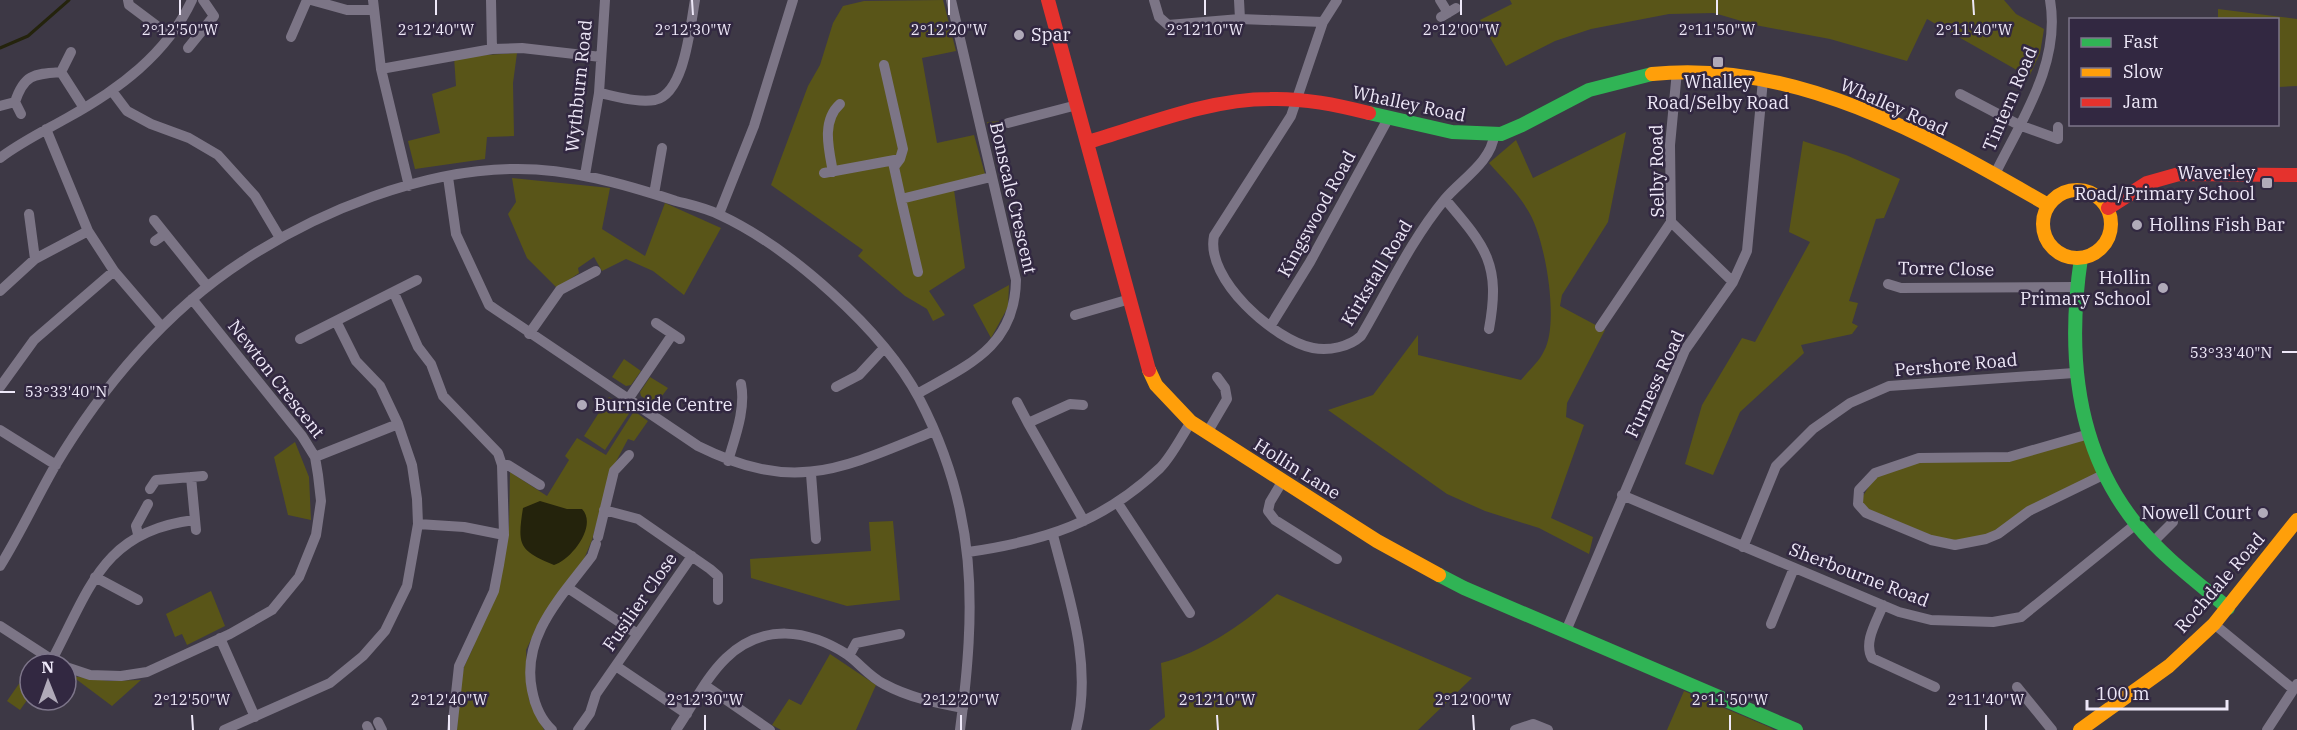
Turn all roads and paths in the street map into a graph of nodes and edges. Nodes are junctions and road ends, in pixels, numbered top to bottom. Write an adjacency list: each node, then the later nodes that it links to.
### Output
1 (128, 0): 20 (street)
2 (192, 0): 20 (street)
3 (203, 0): 22 (street)
4 (309, 0): 16 (street); 21 (street)
5 (491, 0): 23 (street)
6 (605, 0): 25 (street, Wythburn Road)
7 (696, 0): 32 (street)
8 (793, 0): 63 (street)
9 (951, 0): 55 (street, Bonscale Crescent)
10 (1048, 0): 37 (street, Hollin Lane)
11 (1154, 0): 18 (street)
12 (1239, 0): 18 (street)
13 (1336, 0): 19 (street)
14 (1440, 0): 17 (street)
15 (2050, 0): 43 (street, Tintern Road)
16 (373, 5): 27 (street)
17 (1448, 13)
18 (1240, 19): 19 (street)
19 (1323, 22): 34 (street)
20 (169, 35): 31 (street)
21 (291, 37)
22 (188, 48)
23 (492, 49): 25 (street); 27 (street)
24 (71, 52): 29 (street)
25 (601, 57): 32 (street, Wythburn Road)
26 (884, 65): 50 (street)
27 (381, 69): 56 (street)
28 (1677, 71): 30 (street, Whalley Road); 46 (street, Whalley Road); 65 (street, Selby Road)
29 (61, 72): 35 (street); 39 (street)
30 (1763, 80): 51 (street, Whalley Road); 76 (street, Furness Road)
31 (112, 91): 39 (street); 68 (street)
32 (598, 93): 52 (street, Wythburn Road)
33 (1960, 94): 43 (street)
34 (1298, 100): 41 (street, Whalley Road); 47 (street, Whalley Road); 87 (street, Kirkstall Road)
35 (15, 102): 38 (street); 40 (street)
36 (840, 104): 50 (street)
37 (1077, 105): 42 (street); 47 (street, Hollin Lane)
38 (0, 106)
39 (84, 108): 45 (street)
40 (21, 114)
41 (1389, 117): 46 (street, Whalley Road); 87 (street, Kingswood Road)
42 (1008, 123)
43 (2019, 125): 44 (street); 51 (street, Tintern Road)
44 (2058, 127)
45 (46, 129): 49 (street); 66 (street)
46 (1494, 135): 59 (street, Kirkstall Road)
47 (1088, 142): 83 (street, Hollin Lane)
48 (662, 148): 57 (street)
49 (0, 158)
50 (900, 159): 58 (street)
51 (1995, 174): 60 (street, Whalley Road)
52 (585, 175): 54 (street); 57 (street)
53 (2297, 175): 61 (street)
54 (448, 177): 56 (street); 91 (street)
55 (991, 177): 58 (street); 99 (street, Bonscale Crescent)
56 (409, 186): 68 (street)
57 (654, 194): 63 (street)
58 (901, 199): 74 (street)
59 (1445, 199): 87 (street, Kirkstall Road); 90 (street)
60 (2048, 205): 61 (street); 70 (street)
61 (2108, 208): 70 (street)
62 (29, 214): 71 (street)
63 (719, 214): 93 (street)
64 (154, 220): 67 (street)
65 (1671, 222): 76 (street, Selby Road); 89 (street)
66 (88, 231): 71 (street); 72 (street)
67 (165, 234): 69 (street); 78 (street)
68 (280, 238): 78 (street)
69 (155, 242)
70 (2081, 258): 79 (street)
71 (35, 259): 80 (street)
72 (114, 271): 88 (street); 97 (street)
73 (596, 271): 91 (street)
74 (918, 272)
75 (417, 279): 81 (street)
76 (1733, 282): 122 (street, Furness Road)
77 (1888, 284): 79 (street, Torre Close)
78 (207, 286): 82 (street)
79 (2075, 287): 94 (street)
80 (0, 291)
81 (394, 293): 85 (street); 114 (street)
82 (192, 299): 88 (street); 111 (street, Newton Crescent)
83 (1130, 299): 84 (street); 103 (street, Hollin Lane)
84 (1075, 315)
85 (336, 321): 92 (street); 105 (street)
86 (656, 323): 100 (street)
87 (1271, 325)
88 (162, 327): 113 (street)
89 (1600, 327)
90 (1489, 329)
91 (529, 334): 100 (street)
92 (300, 339)
93 (884, 348): 98 (street); 99 (street)
94 (2074, 372): 109 (street); 136 (street, Pershore Road)
95 (1217, 377): 108 (street)
96 (741, 384): 112 (street)
97 (0, 387)
98 (836, 387)
99 (917, 394): 107 (street)
100 (629, 398): 112 (street)
101 (1017, 402): 104 (street)
102 (1083, 405): 104 (street)
103 (1191, 422): 108 (street, Hollin Lane); 123 (street)
104 (1028, 423): 127 (street)
105 (398, 424): 111 (street); 129 (street)
106 (0, 430): 113 (street)
107 (934, 431): 115 (street); 137 (street)
108 (1207, 433): 119 (street, Hollin Lane)
109 (2089, 434): 116 (street); 116 (street)
110 (629, 455): 125 (street)
111 (315, 458): 155 (street, Newton Crescent)
112 (728, 461): 115 (street)
113 (56, 465): 140 (street)
114 (502, 465): 120 (street); 132 (street)
115 (811, 474): 134 (street)
116 (2105, 474): 130 (street)
117 (203, 476): 118 (street)
118 (190, 477): 121 (street); 131 (street)
119 (1282, 482): 139 (street); 152 (street, Hollin Lane)
120 (540, 485)
121 (150, 489)
122 (1622, 495): 136 (street, Sherbourne Road); 152 (street, Furness Road)
123 (1117, 502): 127 (street); 148 (street)
124 (148, 504): 131 (street)
125 (604, 510): 138 (street, Fusilier Close); 143 (street)
126 (2297, 520): 147 (street, Rochdale Road)
127 (1084, 521): 133 (street)
128 (2173, 522): 135 (street)
129 (418, 524): 132 (street); 167 (street)
130 (2136, 524): 135 (street); 146 (street, Sherbourne Road)
131 (138, 534): 142 (street)
132 (504, 535): 169 (street)
133 (1053, 535): 137 (street); 175 (street)
134 (816, 539)
135 (2153, 542): 147 (street)
136 (1743, 547): 141 (street, Sherbourne Road)
137 (968, 552): 165 (street)
138 (692, 556): 145 (street, Fusilier Close); 153 (street, Fusilier Close)
139 (1336, 559)
140 (0, 566)
141 (1794, 568): 146 (street, Sherbourne Road); 149 (street)
142 (95, 577): 144 (street); 157 (street)
143 (568, 588): 153 (street); 170 (street)
144 (138, 600)
145 (718, 600)
146 (1883, 605): 163 (street)
147 (2228, 608): 150 (street, Rochdale Road)
148 (1190, 613)
149 (1771, 624)
150 (2214, 624): 162 (street); 180 (street, Rochdale Road)
151 (0, 626): 156 (street)
152 (1566, 630): 178 (street, Hollin Lane)
153 (636, 633): 159 (street, Fusilier Close)
154 (900, 634): 158 (street)
155 (220, 638): 160 (street, Newton Crescent); 167 (street)
156 (40, 652)
157 (61, 652)
158 (849, 656): 161 (street); 165 (street)
159 (616, 666): 166 (street); 171 (street, Fusilier Close)
160 (78, 671)
161 (706, 686): 166 (street); 173 (street)
162 (2295, 686): 181 (street)
163 (1935, 687)
164 (2017, 687): 179 (street)
165 (963, 708): 174 (street)
166 (687, 714): 172 (street)
167 (255, 717): 168 (street)
168 (224, 730)
169 (452, 730)
170 (552, 730)
171 (578, 730)
172 (676, 730)
173 (771, 730)
174 (960, 730)
175 (1076, 730)
176 (1515, 730): 177 (street)
177 (1548, 730)
178 (1796, 730)
179 (2052, 730)
180 (2081, 730)
181 (2267, 730)

